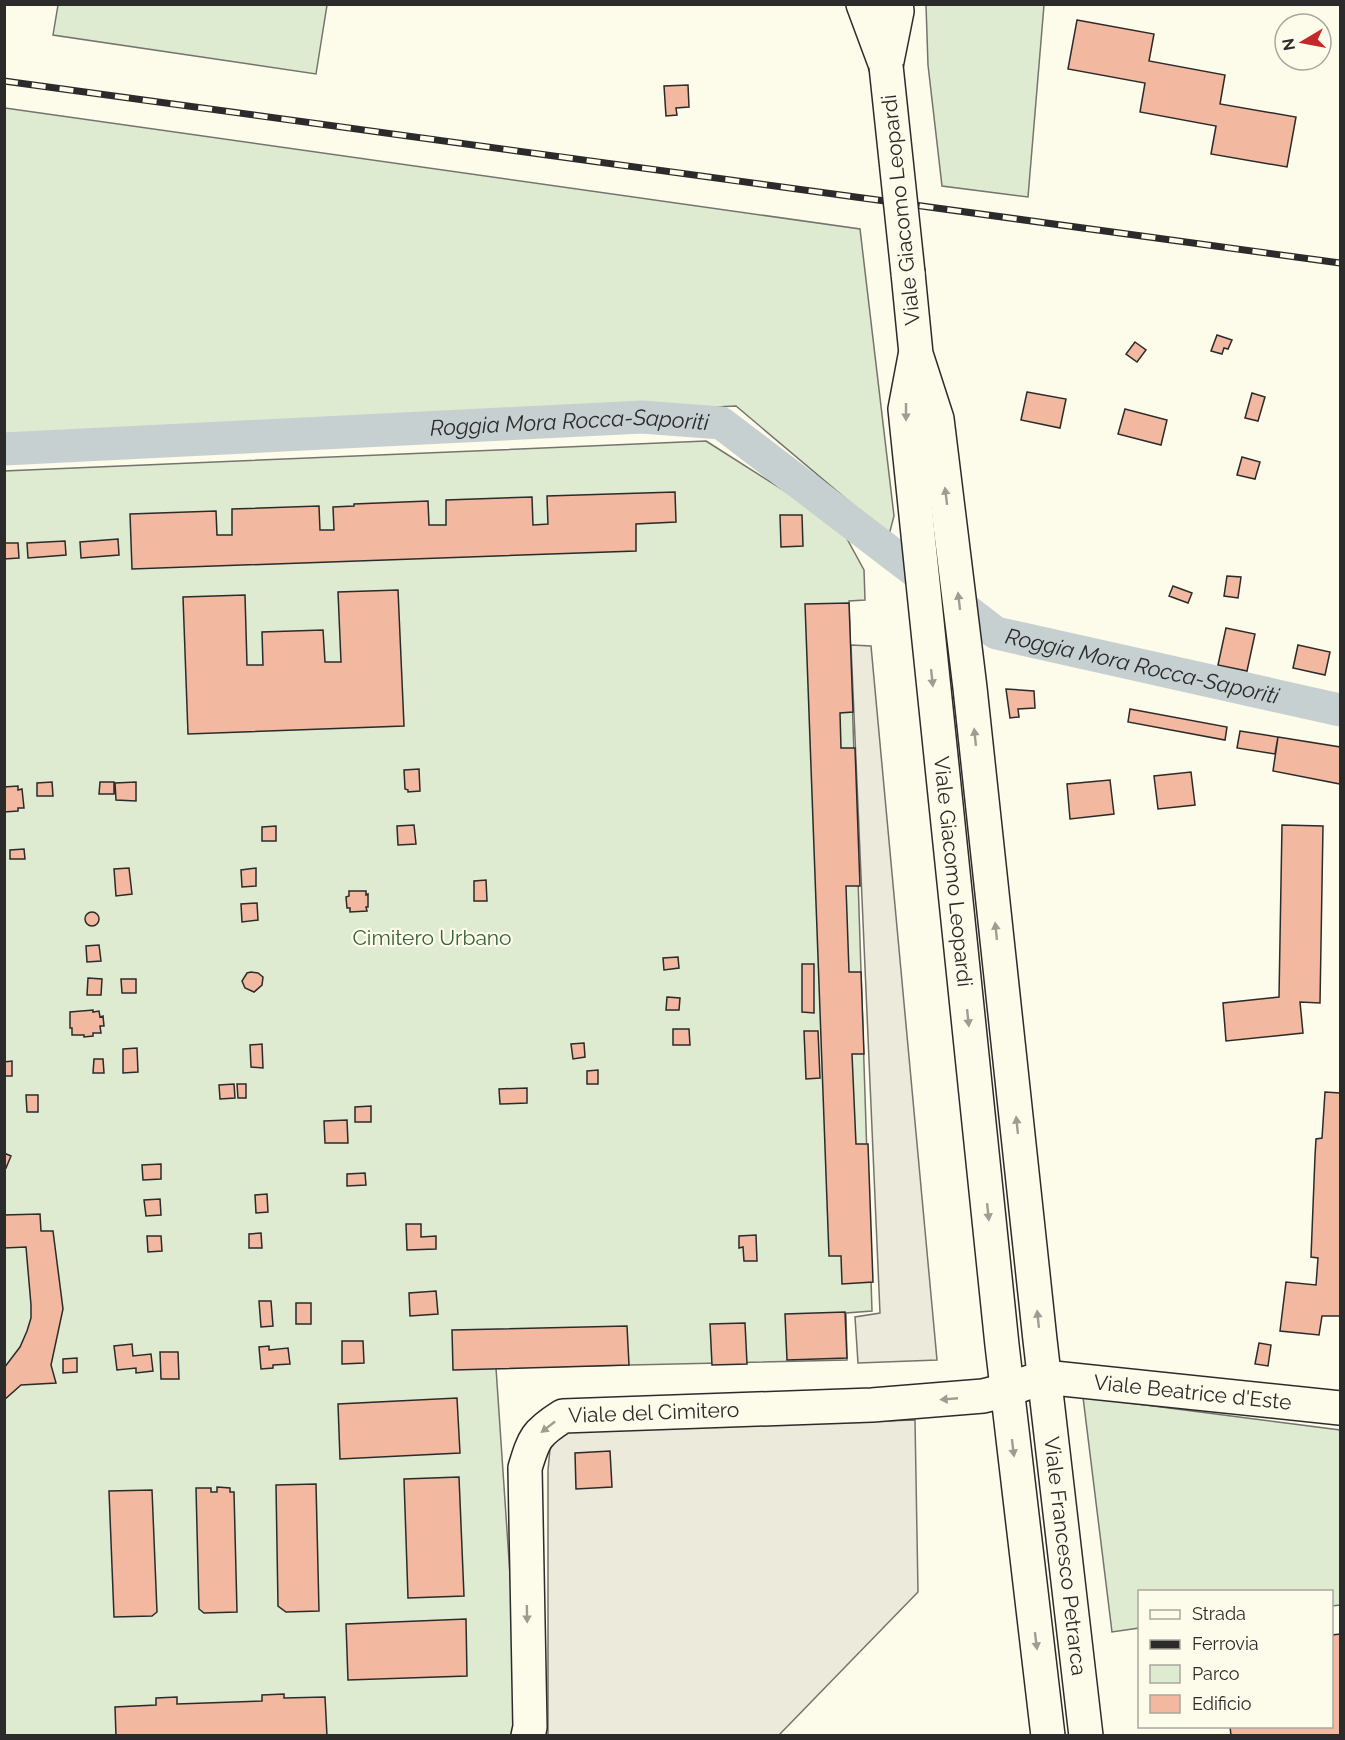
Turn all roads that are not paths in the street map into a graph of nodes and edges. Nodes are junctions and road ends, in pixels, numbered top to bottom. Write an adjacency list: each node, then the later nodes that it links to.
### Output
1 (863, 4): 3 (main road, Viale Giacomo Leopardi)
2 (896, 4): 3 (main road, Viale Giacomo Leopardi)
3 (886, 66): 4 (main road, Viale Giacomo Leopardi, bridge)
4 (915, 354): 5 (main road, Viale Giacomo Leopardi, one-way to 4); 6 (main road, Viale Giacomo Leopardi, one-way to 6)
5 (1044, 1377): 6 (main road, Viale del Cimitero); 7 (main road, Viale Beatrice d'Este); 10 (main road, Viale Francesco Petrarca)
6 (1007, 1390): 8 (main road, Viale del Cimitero, one-way to 8); 9 (main road, Viale Francesco Petrarca, one-way to 9)
7 (1341, 1408)
8 (528, 1736)
9 (1048, 1736)
10 (1086, 1736)

